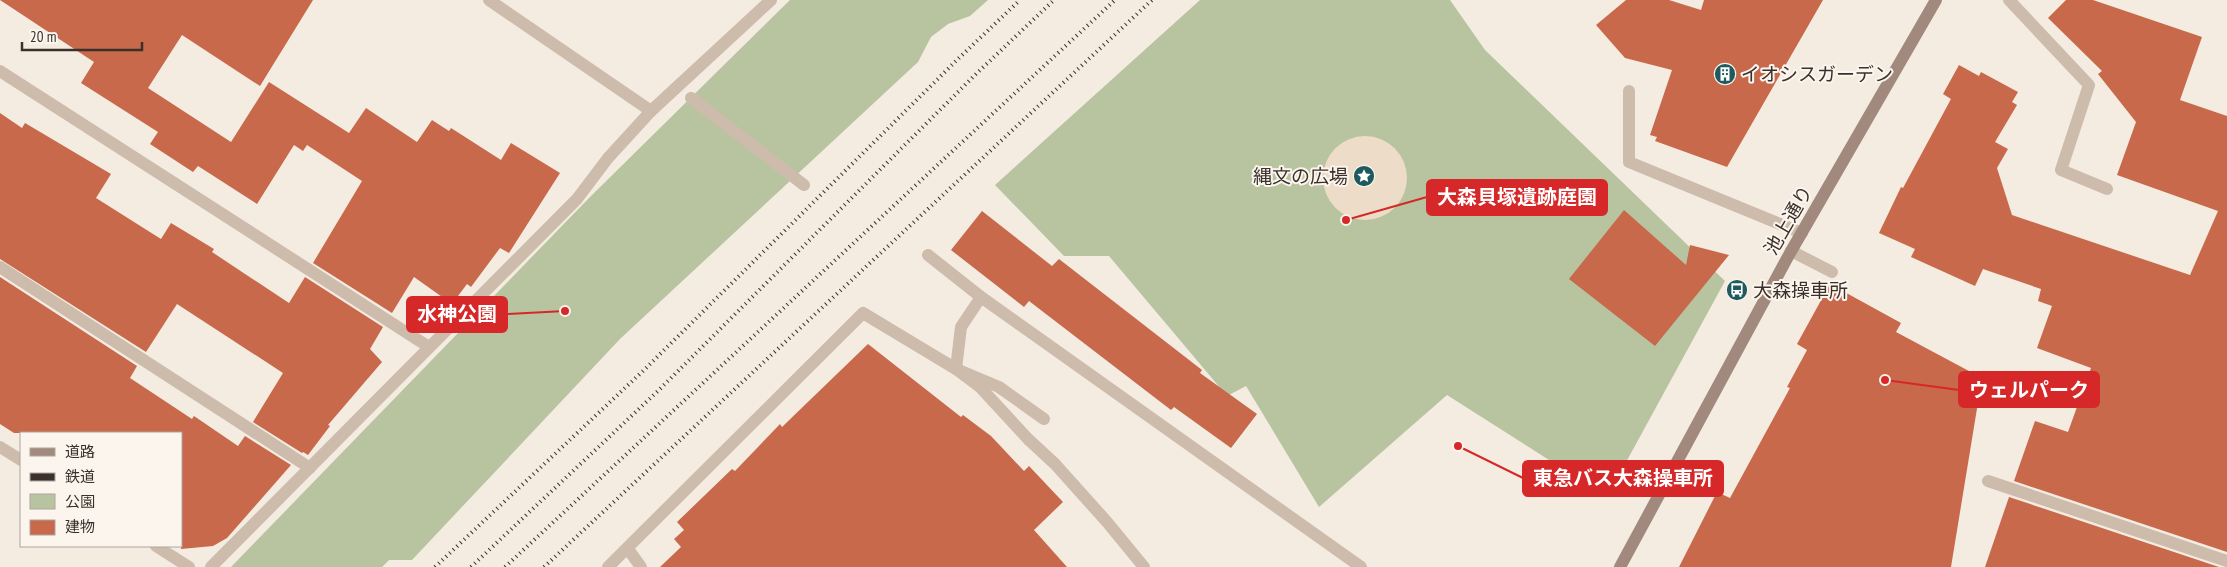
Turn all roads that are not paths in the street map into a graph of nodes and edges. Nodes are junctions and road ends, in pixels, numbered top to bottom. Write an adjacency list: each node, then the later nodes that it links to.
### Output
1 (489, 0): 8 (street)
2 (771, 0): 8 (street)
3 (1936, 0): 11 (main road, 池上通り)
4 (2009, 0): 10 (street)
5 (0, 71): 17 (street)
6 (1629, 91): 11 (street)
7 (691, 98): 9 (street)
8 (652, 111): 17 (street)
9 (804, 185)
10 (2106, 189)
11 (1802, 233): 12 (main road, 池上通り)
12 (1791, 251): 15 (street); 33 (main road, 池上通り)
13 (928, 255): 16 (street)
14 (0, 267): 22 (street)
15 (1832, 272)
16 (981, 297): 18 (street); 32 (street)
17 (429, 348): 22 (street)
18 (956, 368): 19 (street); 25 (street); 31 (street)
19 (1044, 419)
20 (0, 447): 21 (street)
21 (20, 459)
22 (310, 468): 28 (street)
23 (1988, 481): 26 (street)
24 (158, 547): 27 (street)
25 (628, 549): 29 (street); 30 (street)
26 (2227, 561)
27 (189, 567)
28 (212, 567)
29 (608, 567)
30 (641, 567)
31 (1144, 567)
32 (1361, 567)
33 (1620, 567)

